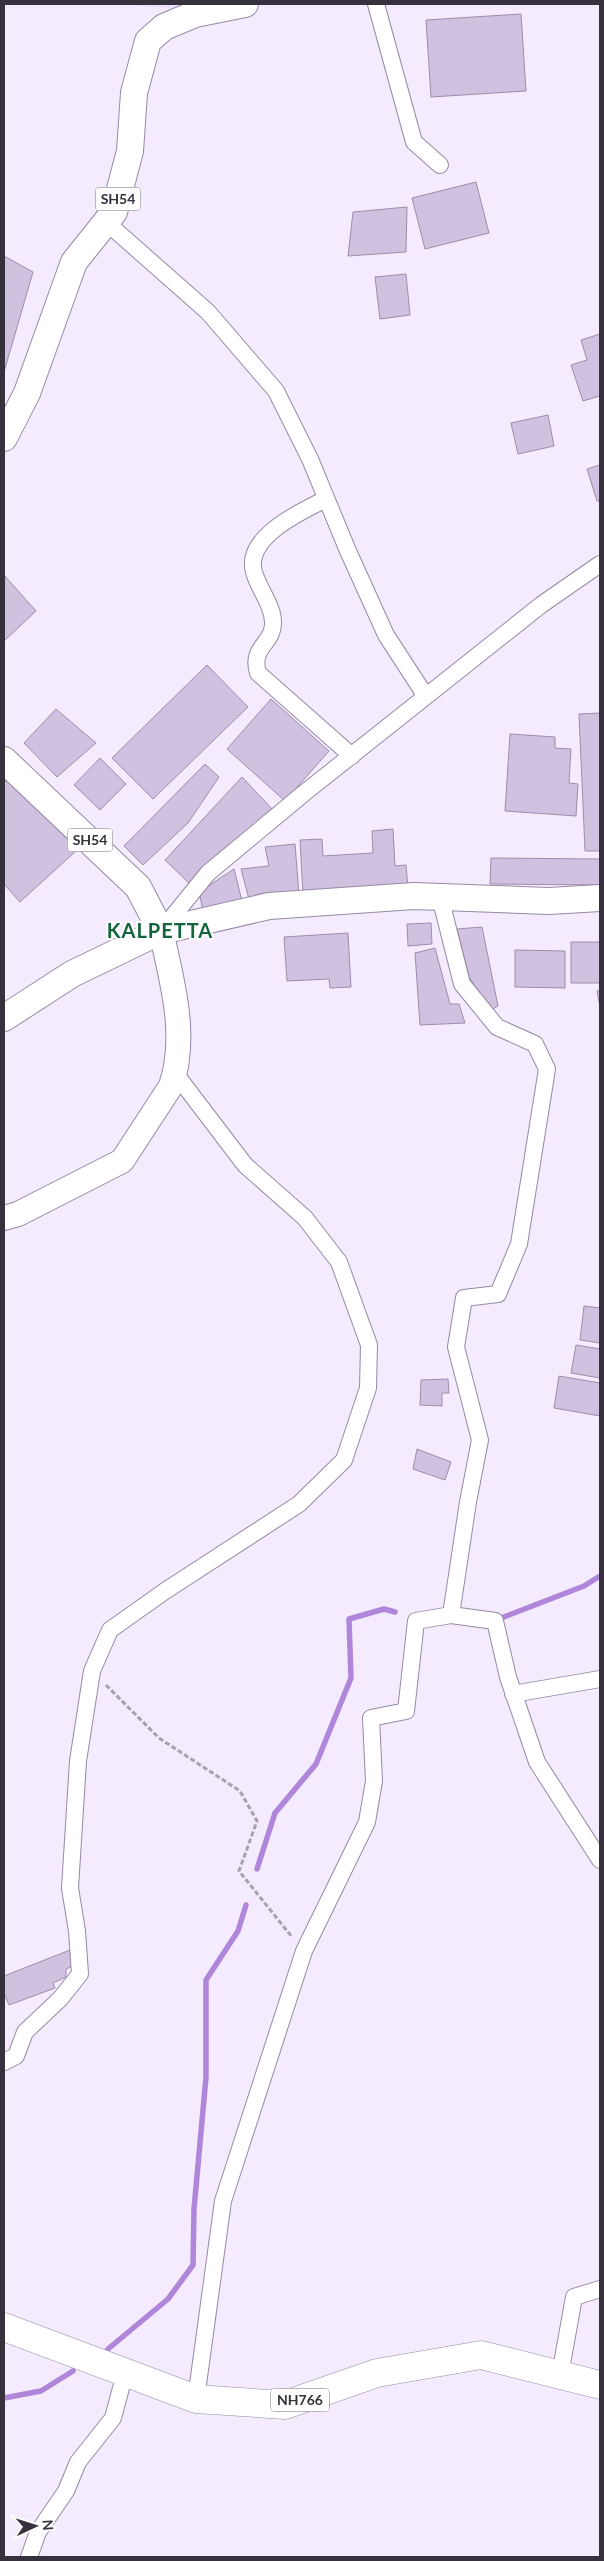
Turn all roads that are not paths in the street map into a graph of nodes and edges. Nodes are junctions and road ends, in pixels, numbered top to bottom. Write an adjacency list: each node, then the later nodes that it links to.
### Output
1 (245, 4): 4 (main road, SH54)
2 (376, 4): 3 (street)
3 (440, 165)
4 (106, 222): 5 (main road, SH54); 6 (street)
5 (4, 438)
6 (326, 499): 8 (street); 9 (street)
7 (600, 564): 8 (street)
8 (425, 695): 9 (street)
9 (352, 756): 13 (street)
10 (7, 771): 13 (main road, SH54)
11 (440, 897): 12 (main road); 13 (main road); 17 (street)
12 (600, 898)
13 (161, 932): 14 (main road); 15 (main road)
14 (4, 1018)
15 (175, 1073): 16 (main road); 21 (street)
16 (4, 1218)
17 (451, 1615): 19 (street); 27 (street)
18 (600, 1679): 19 (street)
19 (514, 1694): 20 (street)
20 (600, 1860)
21 (4, 2062)
22 (600, 2289): 25 (street)
23 (4, 2327): 24 (highway, NH766)
24 (125, 2373): 27 (highway, NH766); 28 (street)
25 (560, 2375): 26 (highway, NH766); 27 (highway, NH766)
26 (600, 2385)
27 (196, 2399)
28 (29, 2557)

